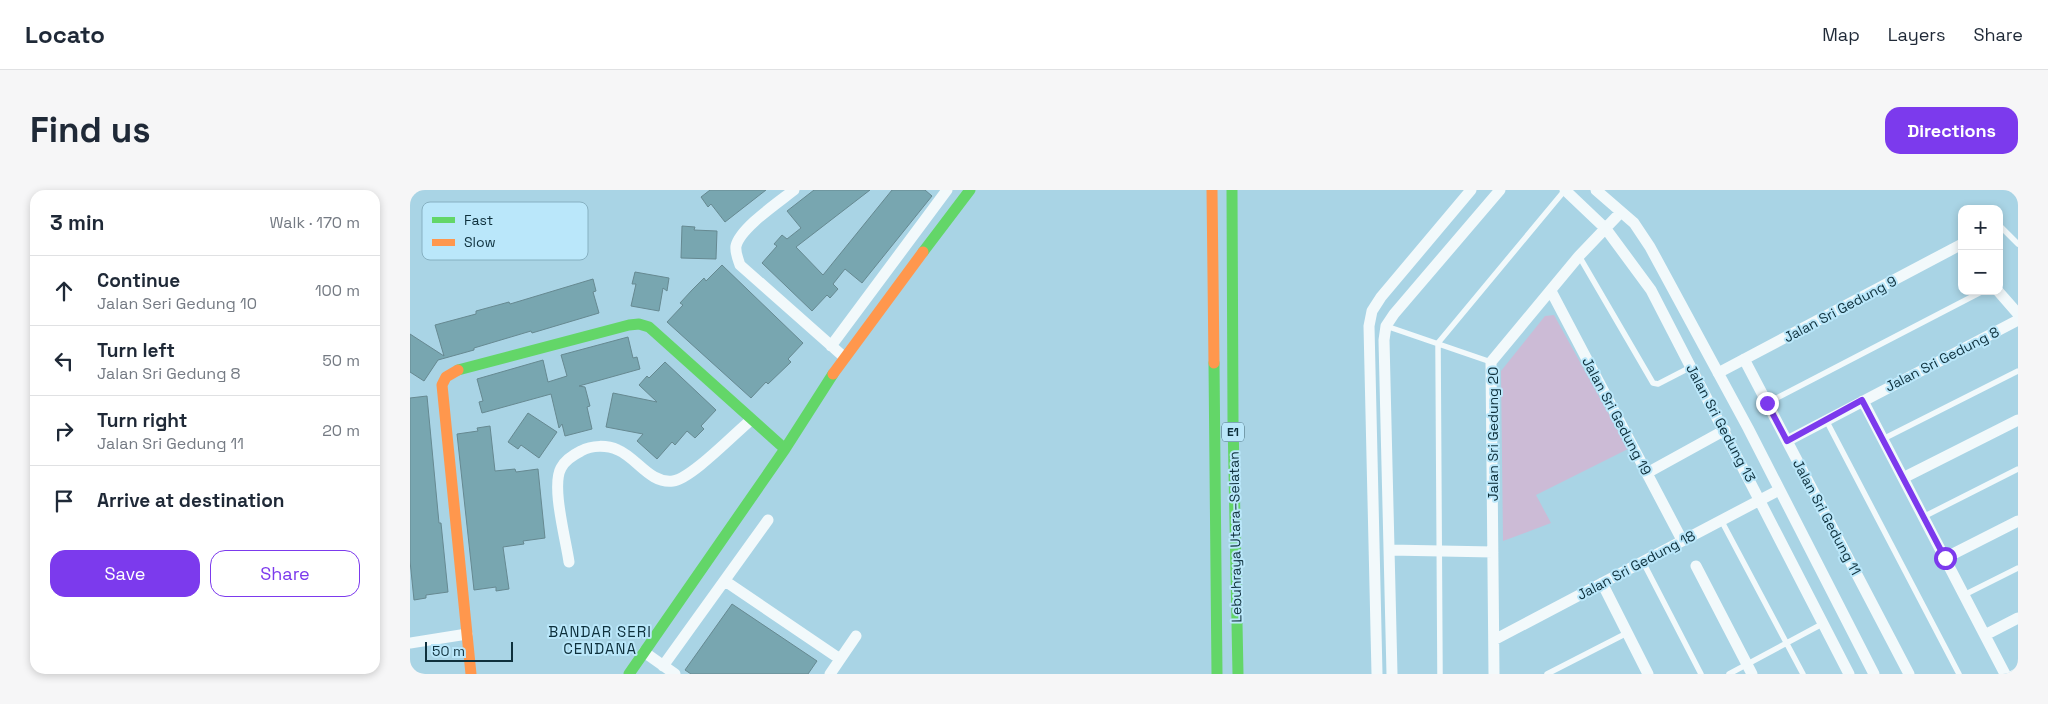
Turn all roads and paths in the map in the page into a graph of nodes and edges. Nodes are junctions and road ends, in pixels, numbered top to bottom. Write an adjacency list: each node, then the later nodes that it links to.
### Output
1 (794, 190): 23 (street)
2 (948, 190): 23 (street)
3 (970, 190): 24 (main road)
4 (1212, 190): 78 (main road, Lebuhraya Utara–Selatan / E1)
5 (1232, 190): 79 (main road, Lebuhraya Utara–Selatan / E1)
6 (1471, 190): 80 (street)
7 (1500, 190): 21 (street)
8 (1565, 190): 11 (street, Jalan Sri Gedung 13); 22 (lane)
9 (1596, 190): 10 (street, Jalan Sri Gedung 13)
10 (1621, 212): 11 (street, Jalan Sri Gedung 20); 29 (street, Jalan Sri Gedung 13)
11 (1606, 229): 15 (street, Jalan Sri Gedung 20); 27 (street, Jalan Sri Gedung 13)
12 (2003, 229): 13 (lane)
13 (2018, 244)
14 (1958, 248): 25 (street, Jalan Sri Gedung 9)
15 (1579, 256): 16 (street, Jalan Sri Gedung 20); 27 (lane)
16 (1551, 291): 26 (street, Jalan Sri Gedung 20); 40 (street, Jalan Sri Gedung 19)
17 (1975, 295): 31 (lane)
18 (2001, 295): 19 (street)
19 (2018, 314)
20 (2018, 320): 30 (street, Jalan Sri Gedung 8)
21 (1386, 326): 22 (lane); 49 (street)
22 (1438, 343): 26 (lane); 50 (lane)
23 (831, 346): 24 (street)
24 (844, 357): 38 (main road)
25 (1744, 359): 29 (street, Jalan Sri Gedung 9); 31 (street, Jalan Sri Gedung 11)
26 (1491, 362): 51 (street, Jalan Sri Gedung 20)
27 (1691, 367): 35 (street, Jalan Sri Gedung 13)
28 (2018, 370): 36 (lane)
29 (1718, 373): 42 (street, Jalan Sri Gedung 13)
30 (1862, 400): 33 (street, Jalan Sri Gedung 8); 36 (street)
31 (1767, 403): 37 (street, Jalan Sri Gedung 11)
32 (751, 420): 38 (main road); 53 (street); 63 (main road)
33 (1826, 420): 37 (street, Jalan Sri Gedung 8); 92 (lane)
34 (2018, 420): 41 (street)
35 (1725, 430): 40 (street); 43 (street, Jalan Sri Gedung 13)
36 (1882, 439): 41 (street)
37 (1787, 441): 91 (street, Jalan Sri Gedung 11)
38 (785, 448): 69 (main road)
39 (2018, 469): 44 (lane)
40 (1647, 473): 48 (street, Jalan Sri Gedung 19)
41 (1903, 478): 44 (street)
42 (1779, 490): 43 (street, Jalan Sri Gedung 18); 90 (street, Jalan Sri Gedung 13)
43 (1760, 499): 46 (street, Jalan Sri Gedung 18); 61 (street, Jalan Sri Gedung 13)
44 (1924, 517): 52 (street)
45 (768, 520): 57 (street)
46 (1721, 520): 48 (street, Jalan Sri Gedung 18); 68 (lane)
47 (2018, 521): 52 (street)
48 (1682, 540): 54 (street, Jalan Sri Gedung 18)
49 (1390, 550): 50 (street); 81 (street)
50 (1438, 551): 51 (street); 82 (lane)
51 (1493, 552): 66 (street, Jalan Sri Gedung 20)
52 (1945, 558): 59 (street)
53 (569, 562)
54 (1642, 562): 58 (street, Jalan Sri Gedung 18); 86 (lane)
55 (1696, 566): 72 (street)
56 (2018, 568): 59 (lane)
57 (725, 581): 70 (street); 71 (street)
58 (1602, 583): 62 (street); 66 (street, Jalan Sri Gedung 18)
59 (1964, 595): 64 (street)
60 (2018, 618): 64 (street)
61 (1824, 623): 68 (lane); 89 (street, Jalan Sri Gedung 13)
62 (1627, 633): 84 (lane); 85 (street)
63 (467, 634): 67 (street); 74 (main road)
64 (1985, 635): 93 (street)
65 (856, 636): 70 (street)
66 (1494, 640): 83 (street, Jalan Sri Gedung 20)
67 (410, 643)
68 (1787, 643): 72 (lane); 88 (lane)
69 (644, 652): 71 (street); 75 (main road)
70 (840, 659): 77 (street)
71 (663, 666): 76 (street)
72 (1750, 669): 87 (lane)
73 (2018, 670): 94 (lane)
74 (471, 674)
75 (629, 674)
76 (674, 674)
77 (830, 674)
78 (1217, 674)
79 (1238, 674)
80 (1377, 674)
81 (1392, 674)
82 (1440, 674)
83 (1494, 674)
84 (1548, 674)
85 (1648, 674)
86 (1701, 674)
87 (1729, 674)
88 (1803, 674)
89 (1849, 674)
90 (1874, 674)
91 (1909, 674)
92 (1959, 674)
93 (2005, 674)
94 (2011, 674)

